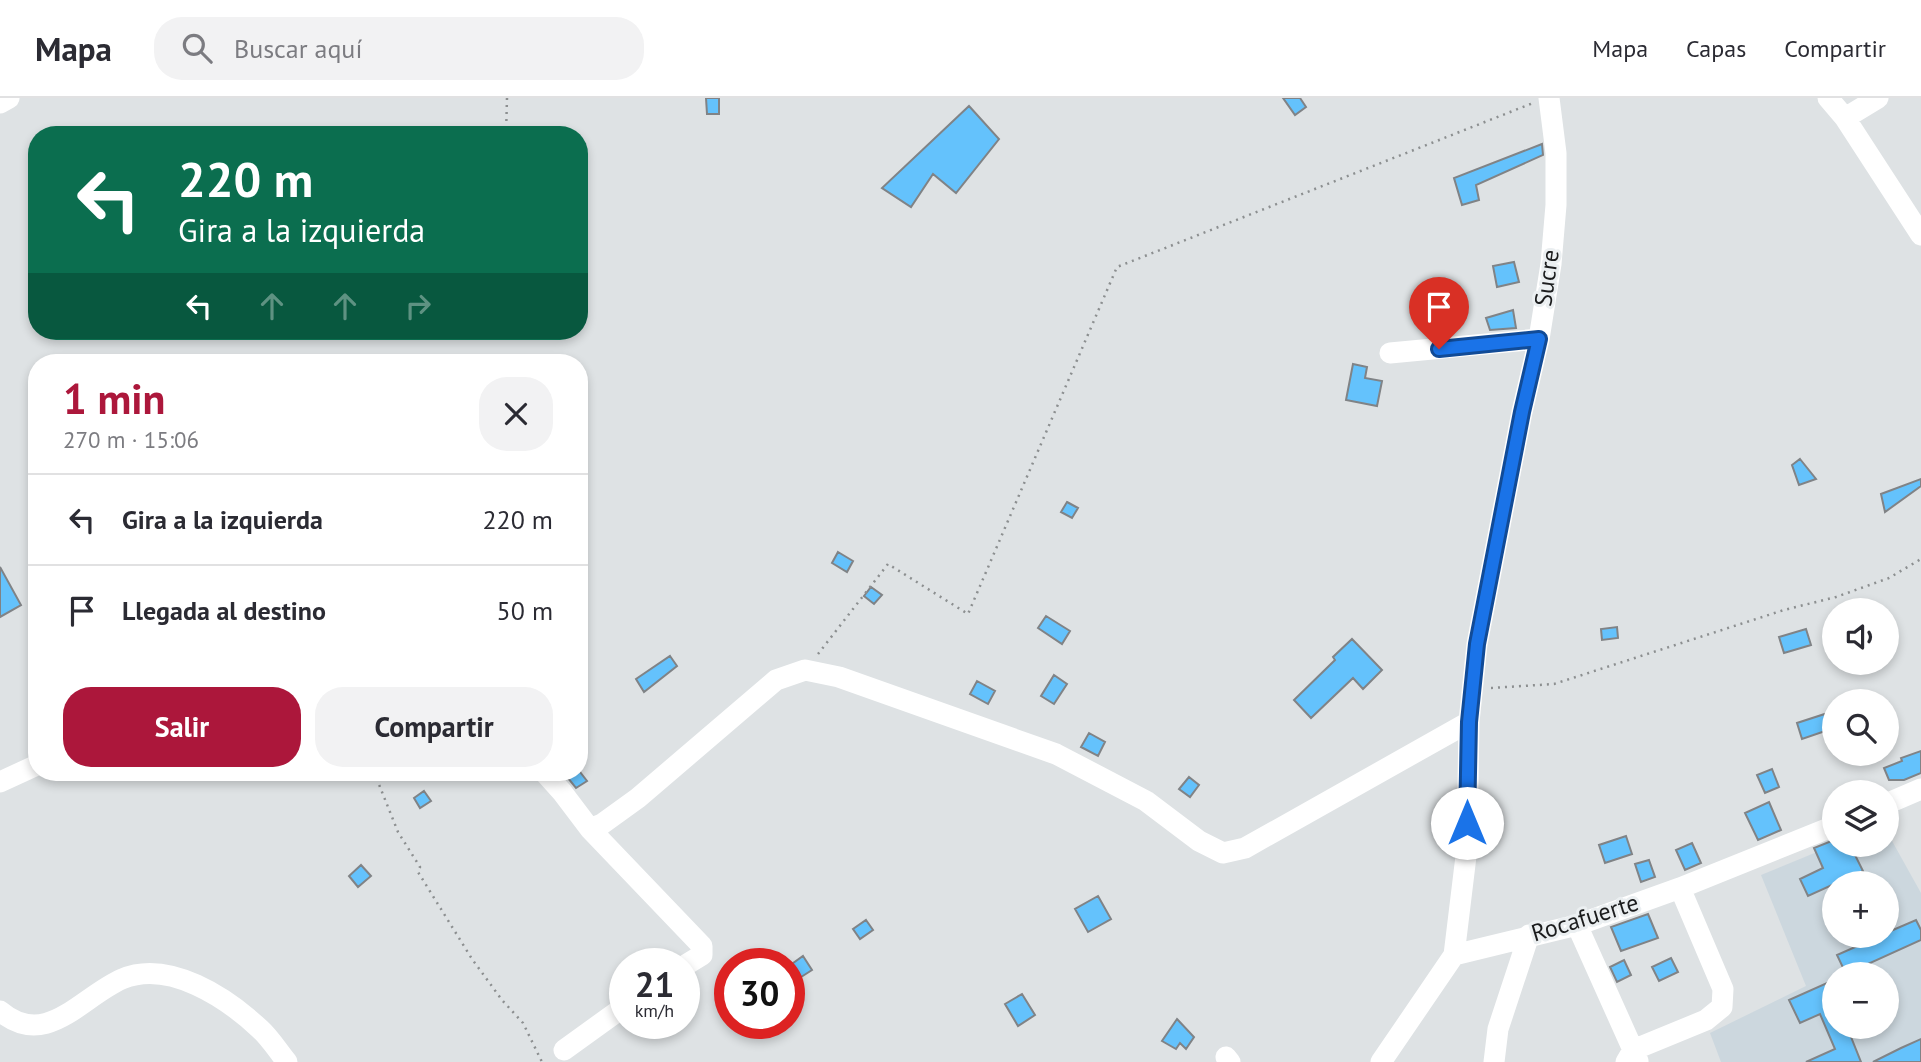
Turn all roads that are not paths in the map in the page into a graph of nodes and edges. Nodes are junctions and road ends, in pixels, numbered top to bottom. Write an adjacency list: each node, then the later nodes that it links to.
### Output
1 (9, 98): 5 (street)
2 (1828, 98): 6 (street)
3 (1878, 98): 6 (street)
4 (1541, 101): 8 (street, Sucre)
5 (0, 103)
6 (1845, 118): 7 (street)
7 (1921, 234)
8 (1539, 339): 9 (street); 10 (street, Sucre)
9 (1390, 354)
10 (1469, 722): 16 (street); 21 (street, Sucre)
11 (28, 769): 13 (street)
12 (551, 781): 16 (street)
13 (0, 782)
14 (1921, 789): 15 (street)
15 (1899, 798)
16 (590, 829): 22 (street)
17 (1822, 831): 18 (street, Rocafuerte)
18 (1680, 888): 19 (street, Rocafuerte); 26 (street)
19 (1577, 925): 20 (street, Rocafuerte); 26 (street)
20 (1529, 935): 21 (street, Rocafuerte); 29 (street)
21 (1454, 954): 28 (street)
22 (700, 956)
23 (0, 1012): 27 (street)
24 (609, 1018): 25 (street)
25 (564, 1050)
26 (1632, 1058)
27 (287, 1062)
28 (1381, 1062)
29 (1494, 1062)

